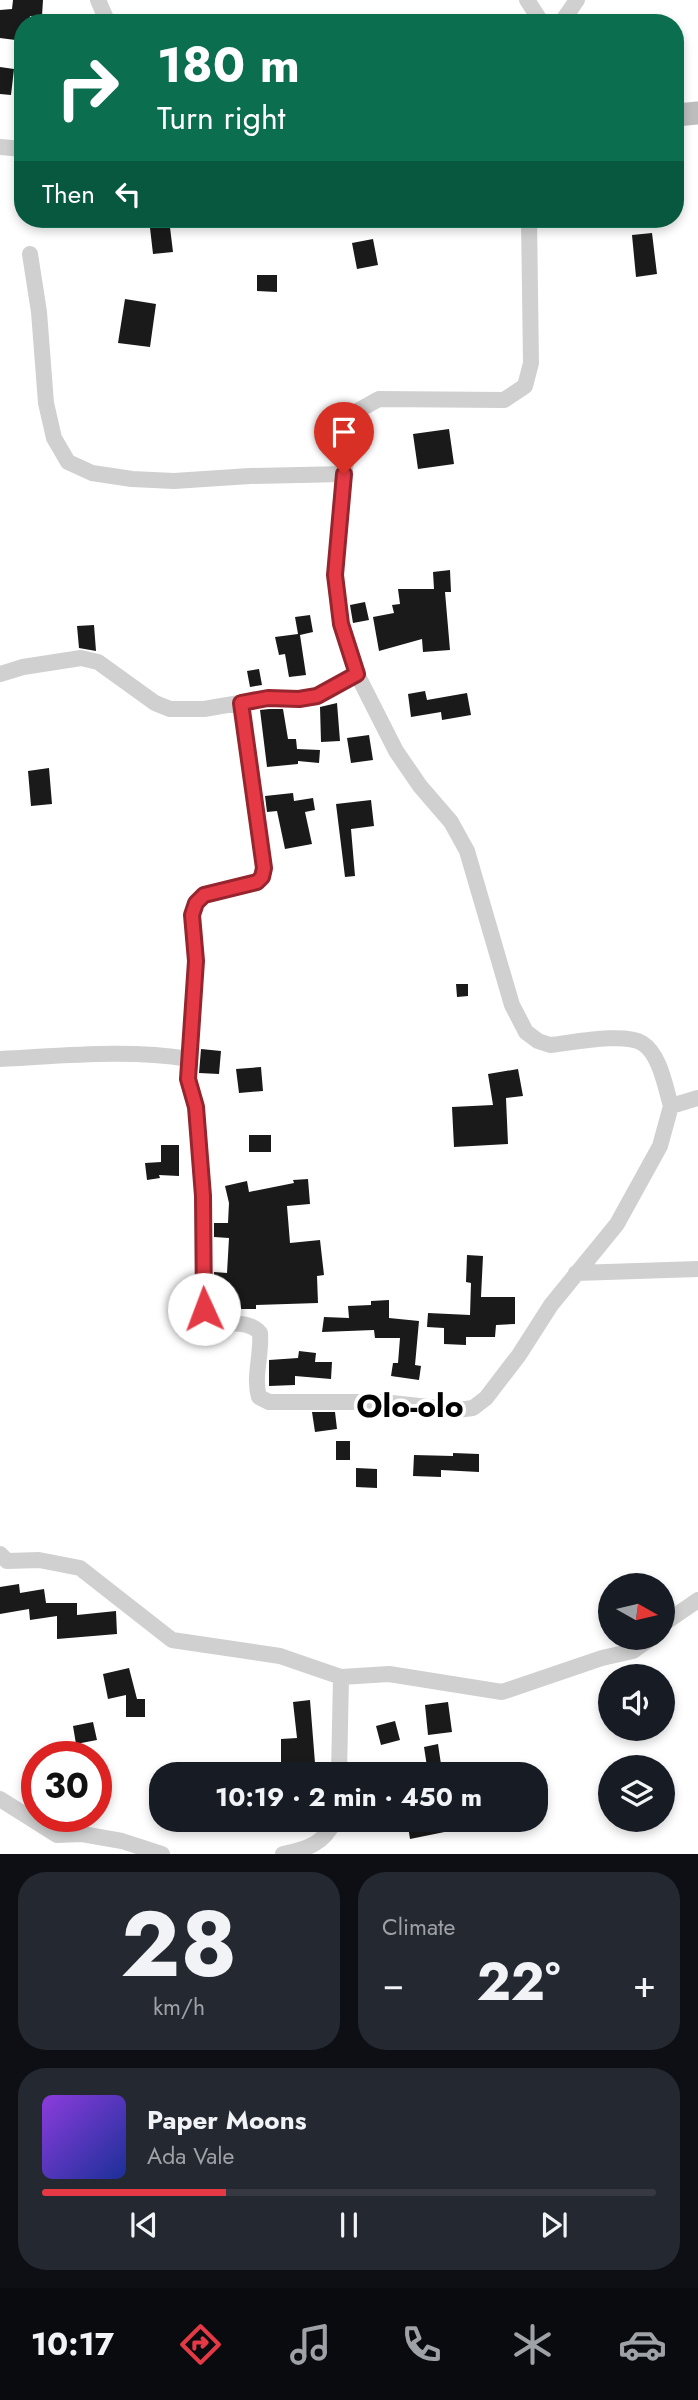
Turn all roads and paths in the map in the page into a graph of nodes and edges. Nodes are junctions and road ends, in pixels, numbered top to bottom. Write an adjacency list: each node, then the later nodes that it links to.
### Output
1 (529, 228): 3 (street)
2 (30, 254): 3 (street)
3 (344, 474): 5 (street)
4 (0, 674): 6 (street)
5 (357, 674): 6 (street); 10 (street)
6 (241, 703): 8 (street)
7 (0, 1059): 8 (street)
8 (189, 1059): 12 (street)
9 (698, 1098): 10 (street)
10 (671, 1105): 12 (street)
11 (698, 1269): 12 (street)
12 (576, 1273)
13 (0, 1554): 17 (street)
14 (698, 1600): 15 (street)
15 (676, 1615)
16 (634, 1650): 17 (street)
17 (341, 1677): 18 (street)
18 (339, 1762)
19 (0, 1799): 22 (street)
20 (327, 1832): 21 (street)
21 (310, 1851): 23 (street)
22 (162, 1854)
23 (283, 1854)

